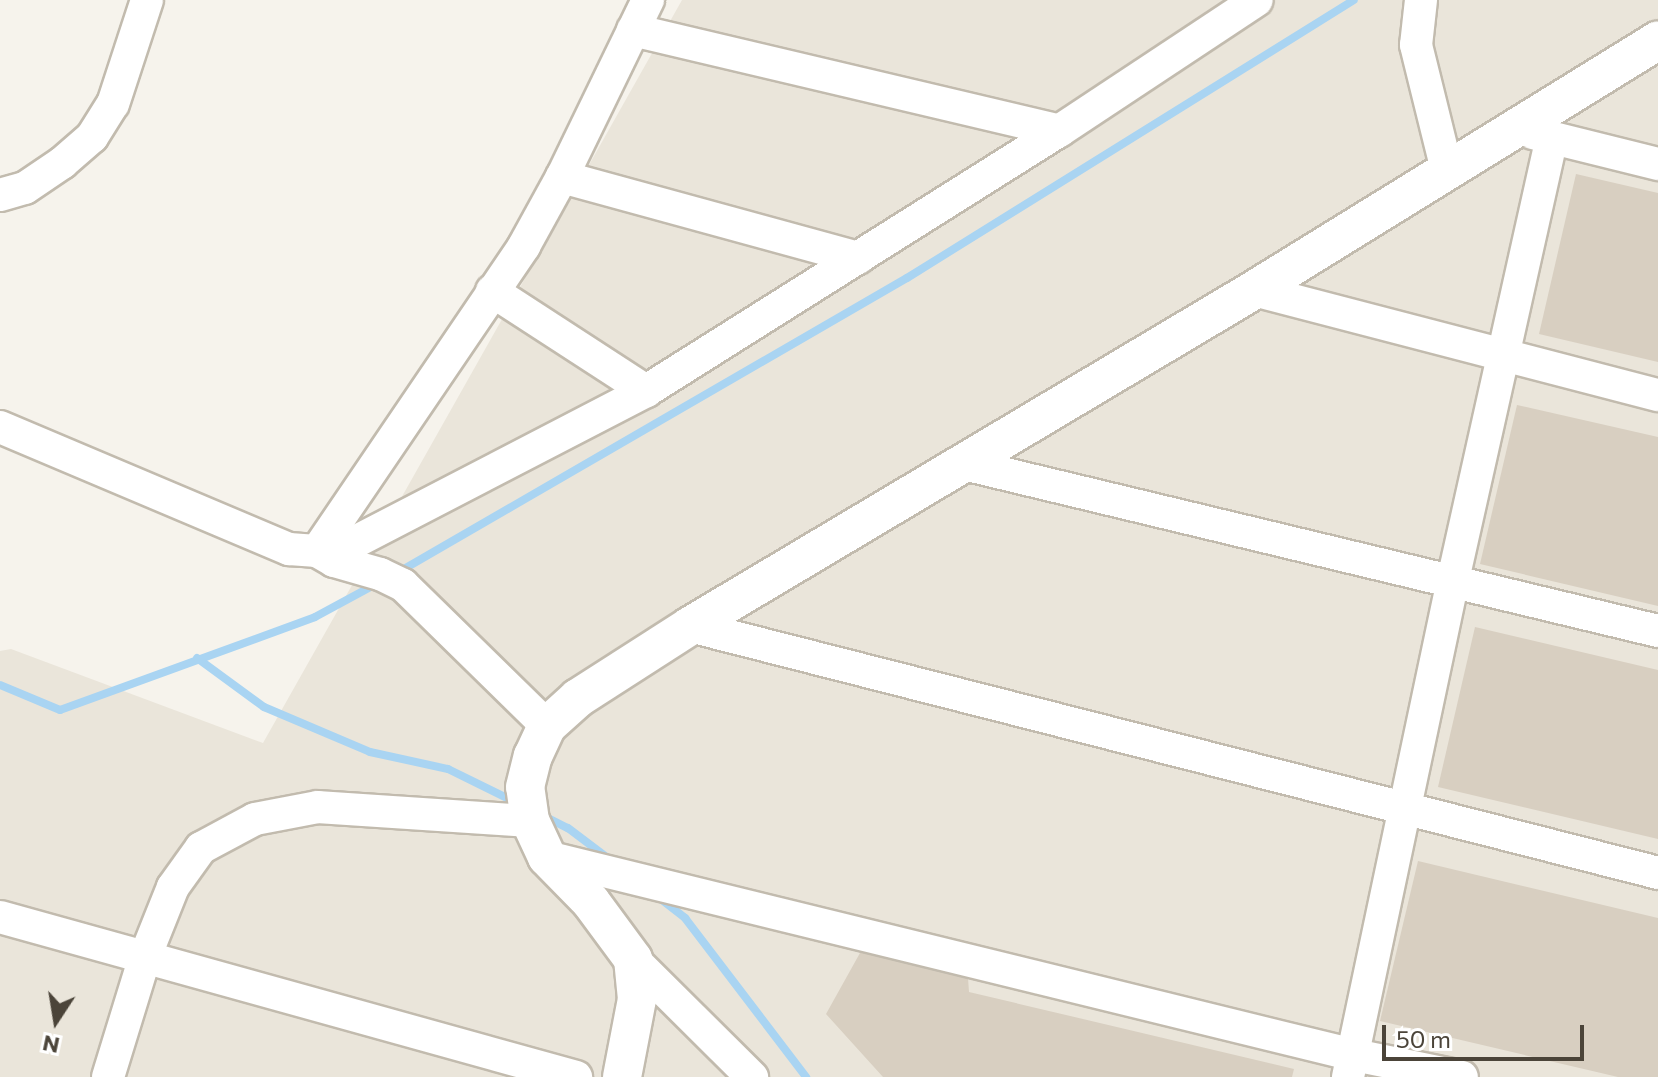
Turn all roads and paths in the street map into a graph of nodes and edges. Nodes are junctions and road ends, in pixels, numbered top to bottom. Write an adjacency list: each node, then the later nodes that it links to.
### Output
1 (147, 0): 13 (street)
2 (648, 0): 5 (street)
3 (1257, 0): 8 (street)
4 (1421, 0): 11 (street)
5 (633, 30): 8 (street); 12 (street)
6 (1658, 40): 7 (street)
7 (1515, 127): 9 (street); 11 (street)
8 (1059, 131): 14 (street)
9 (1552, 138): 10 (street); 17 (street)
10 (1658, 164)
11 (1447, 170): 15 (street)
12 (562, 177): 14 (street); 16 (street)
13 (0, 195)
14 (858, 258): 18 (street)
15 (1254, 290): 17 (street); 21 (street)
16 (492, 291): 18 (street); 22 (street)
17 (1504, 355): 19 (street); 23 (street)
18 (646, 391): 22 (street)
19 (1658, 395)
20 (0, 427): 22 (street)
21 (964, 464): 23 (street); 24 (street)
22 (317, 551): 26 (street)
23 (1453, 580): 25 (street); 27 (street)
24 (690, 626): 26 (street); 27 (street)
25 (1658, 631)
26 (547, 726): 28 (street)
27 (1406, 810): 30 (street); 34 (street)
28 (530, 821): 29 (street); 32 (street)
29 (547, 857): 33 (street); 34 (street)
30 (1658, 873)
31 (0, 917): 32 (street)
32 (145, 957): 35 (street); 36 (street)
33 (633, 959): 37 (street); 38 (street)
34 (1351, 1066): 39 (street)
35 (108, 1077)
36 (576, 1077)
37 (622, 1077)
38 (752, 1077)
39 (1462, 1077)

